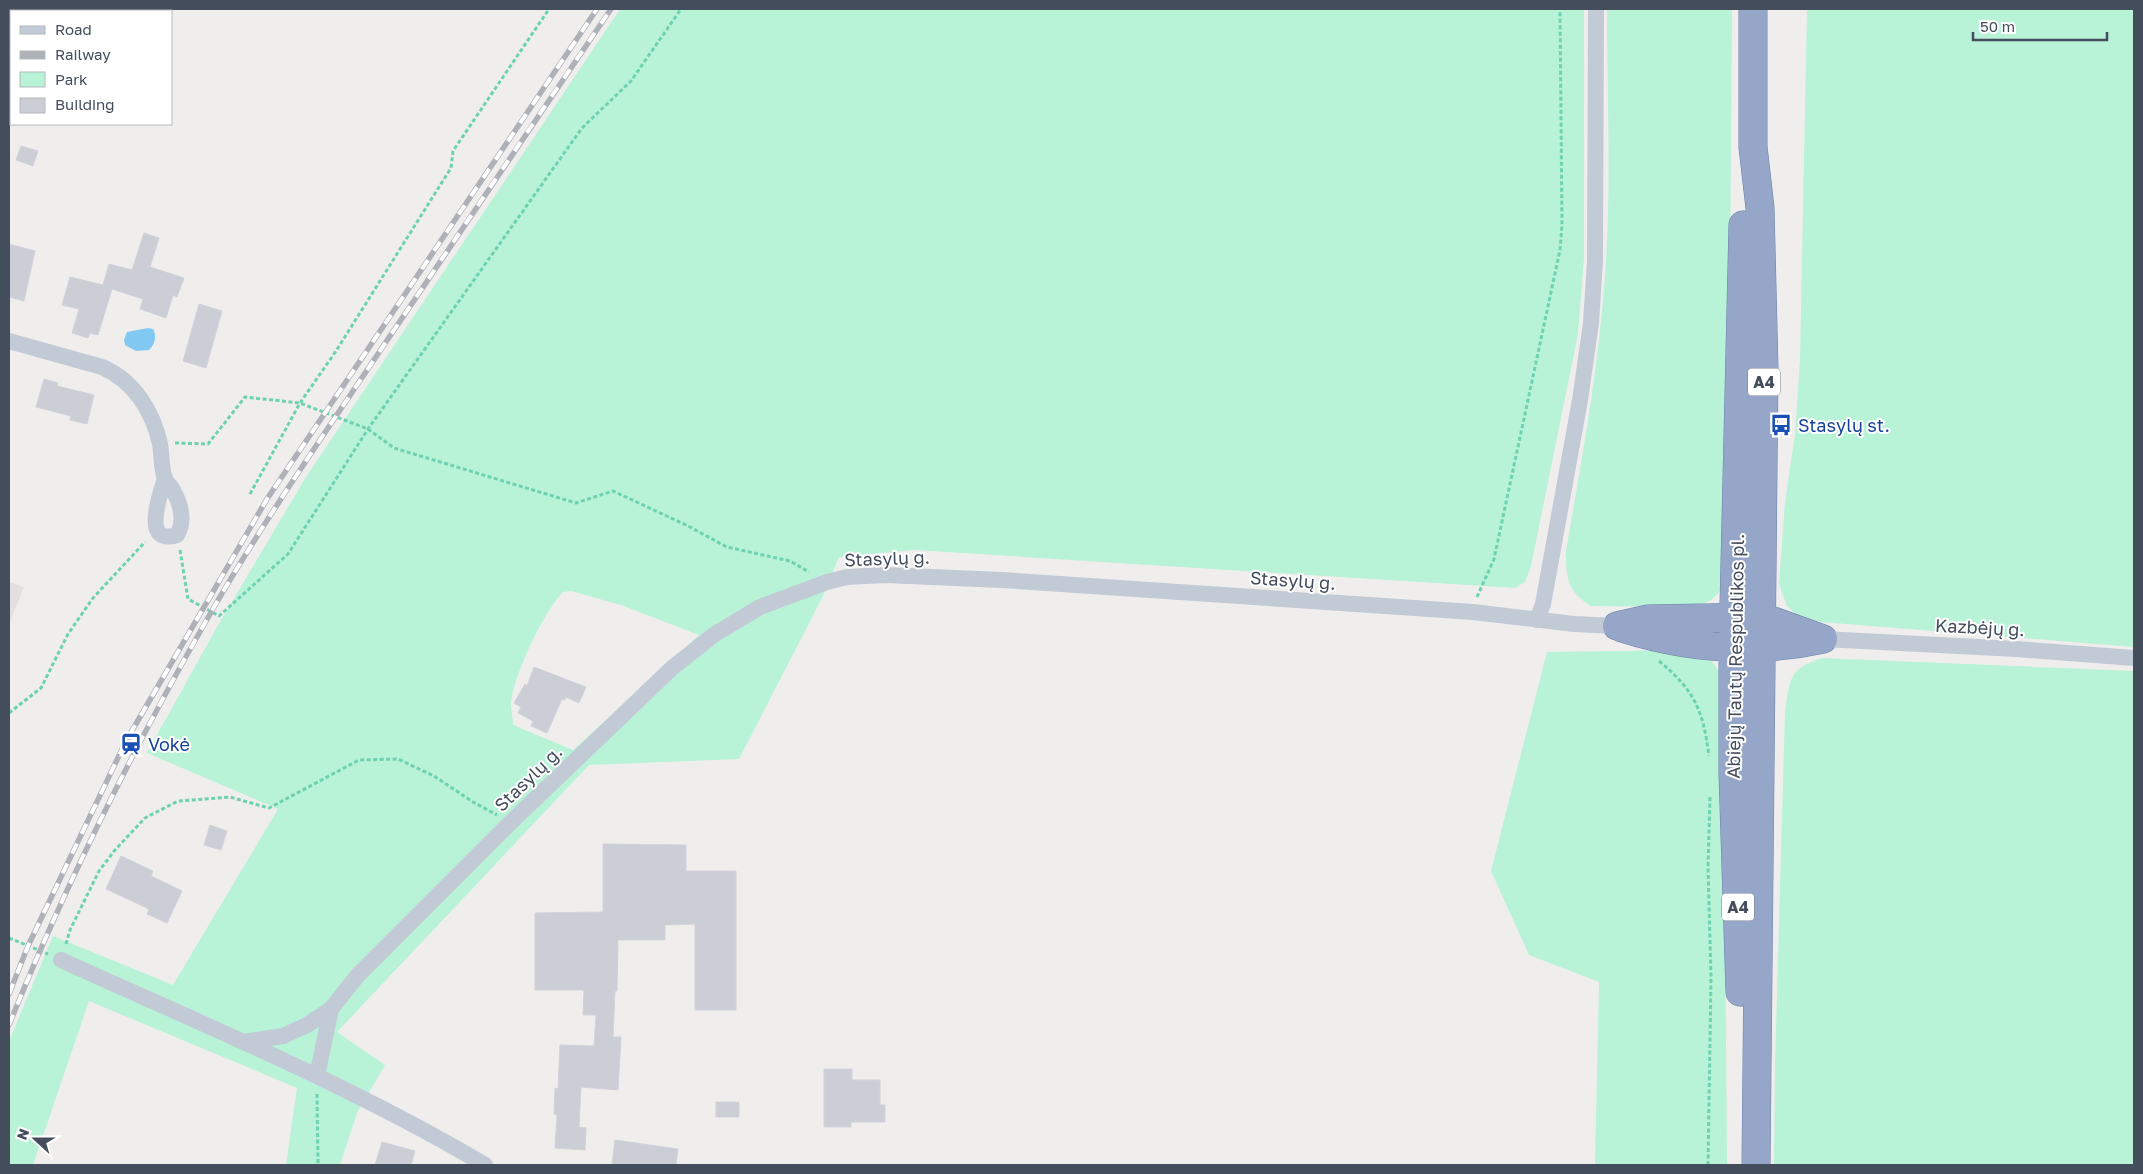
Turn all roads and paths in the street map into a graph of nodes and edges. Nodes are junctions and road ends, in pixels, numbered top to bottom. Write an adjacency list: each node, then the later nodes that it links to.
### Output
1 (549, 9): 8 (path)
2 (681, 9): 9 (path)
3 (1560, 9): 16 (path)
4 (1596, 9): 19 (street)
5 (1753, 9): 6 (highway, Abiejų Tautų Respublikos pl. / A4)
6 (1753, 147): 17 (highway, Abiejų Tautų Respublikos pl. / A4); 18 (highway, Abiejų Tautų Respublikos pl. / A4)
7 (9, 341): 10 (street)
8 (300, 403): 9 (path); 10 (path); 12 (path)
9 (368, 429): 14 (path); 15 (path)
10 (160, 443): 11 (street)
11 (165, 478): 13 (street); 14 (street)
12 (250, 494)
13 (156, 527): 14 (street); 26 (path)
14 (177, 535)
15 (826, 582): 16 (street, Stasylų g.); 29 (street, Stasylų g.)
16 (1473, 612): 19 (street, Stasylų g.)
17 (1734, 617): 18 (highway); 20 (highway); 23 (highway, Abiejų Tautų Respublikos pl. / A4)
18 (1762, 617): 22 (highway); 24 (highway, Abiejų Tautų Respublikos pl. / A4)
19 (1537, 620): 20 (street, Stasylų g.)
20 (1617, 626): 21 (highway)
21 (1647, 636): 23 (highway); 27 (path)
22 (1823, 639): 24 (highway); 25 (street, Kazbėjų g.)
23 (1734, 648): 24 (highway); 38 (highway, Abiejų Tautų Respublikos pl. / A4)
24 (1761, 648): 39 (highway, Abiejų Tautų Respublikos pl. / A4)
25 (2134, 658)
26 (9, 713)
27 (1709, 765)
28 (1710, 794): 37 (path)
29 (510, 823): 31 (path); 32 (street, Stasylų g.)
30 (9, 938): 31 (path)
31 (61, 960): 33 (street)
32 (331, 1009): 33 (street); 34 (street, Stasylų g.)
33 (243, 1042): 34 (street)
34 (317, 1076): 35 (path); 36 (street)
35 (318, 1165)
36 (485, 1165)
37 (1708, 1165)
38 (1744, 1165)
39 (1756, 1165)

